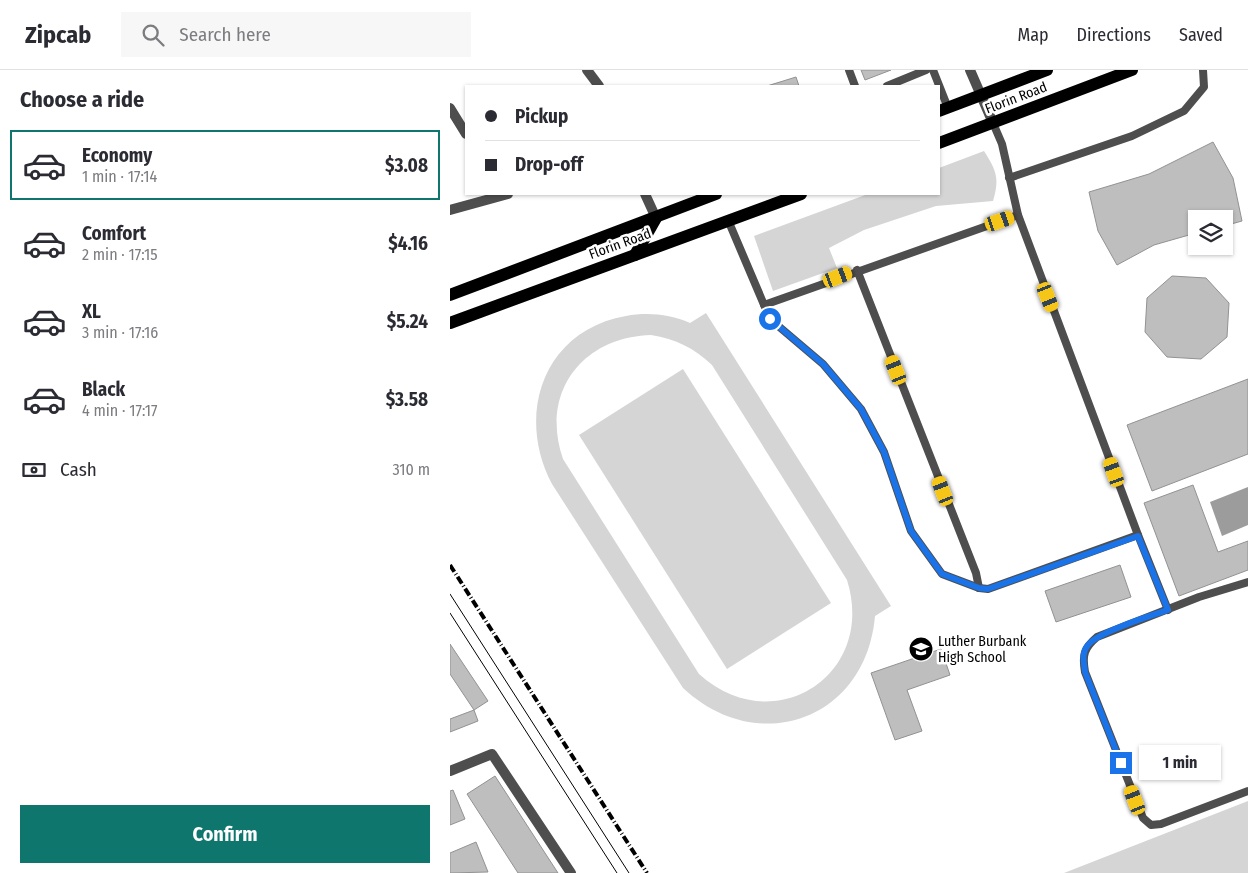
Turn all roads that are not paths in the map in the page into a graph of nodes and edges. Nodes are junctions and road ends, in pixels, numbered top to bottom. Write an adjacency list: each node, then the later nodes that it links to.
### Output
1 (587, 70): 9 (street)
2 (849, 70): 10 (lane)
3 (926, 70): 11 (lane)
4 (933, 70): 12 (lane)
5 (970, 70): 13 (street)
6 (1047, 70): 13 (main road, Florin Road)
7 (1132, 70): 16 (main road, Florin Road)
8 (1203, 70): 19 (lane)
9 (598, 85)
10 (855, 85)
11 (889, 85)
12 (937, 85)
13 (982, 95): 15 (main road, Florin Road); 16 (street)
14 (450, 108): 17 (street)
15 (943, 109)
16 (993, 123): 18 (main road, Florin Road); 19 (lane)
17 (465, 132)
18 (940, 143)
19 (1009, 178): 25 (lane)
20 (502, 195): 24 (street)
21 (645, 195): 26 (street)
22 (714, 195): 26 (main road, Florin Road)
23 (798, 195): 27 (main road, Florin Road)
24 (450, 210)
25 (1018, 215): 29 (lane); 33 (lane)
26 (656, 218): 28 (main road); 30 (main road, Florin Road)
27 (728, 220): 28 (main road, Florin Road); 31 (lane)
28 (635, 255): 32 (main road, Florin Road)
29 (857, 270): 31 (lane); 35 (lane)
30 (450, 295)
31 (764, 305): 35 (lane)
32 (450, 323)
33 (1138, 536): 35 (lane); 36 (lane)
34 (1248, 582): 36 (lane)
35 (979, 588)
36 (1168, 610): 38 (lane)
37 (450, 771): 39 (street)
38 (1248, 791)
39 (570, 873)

